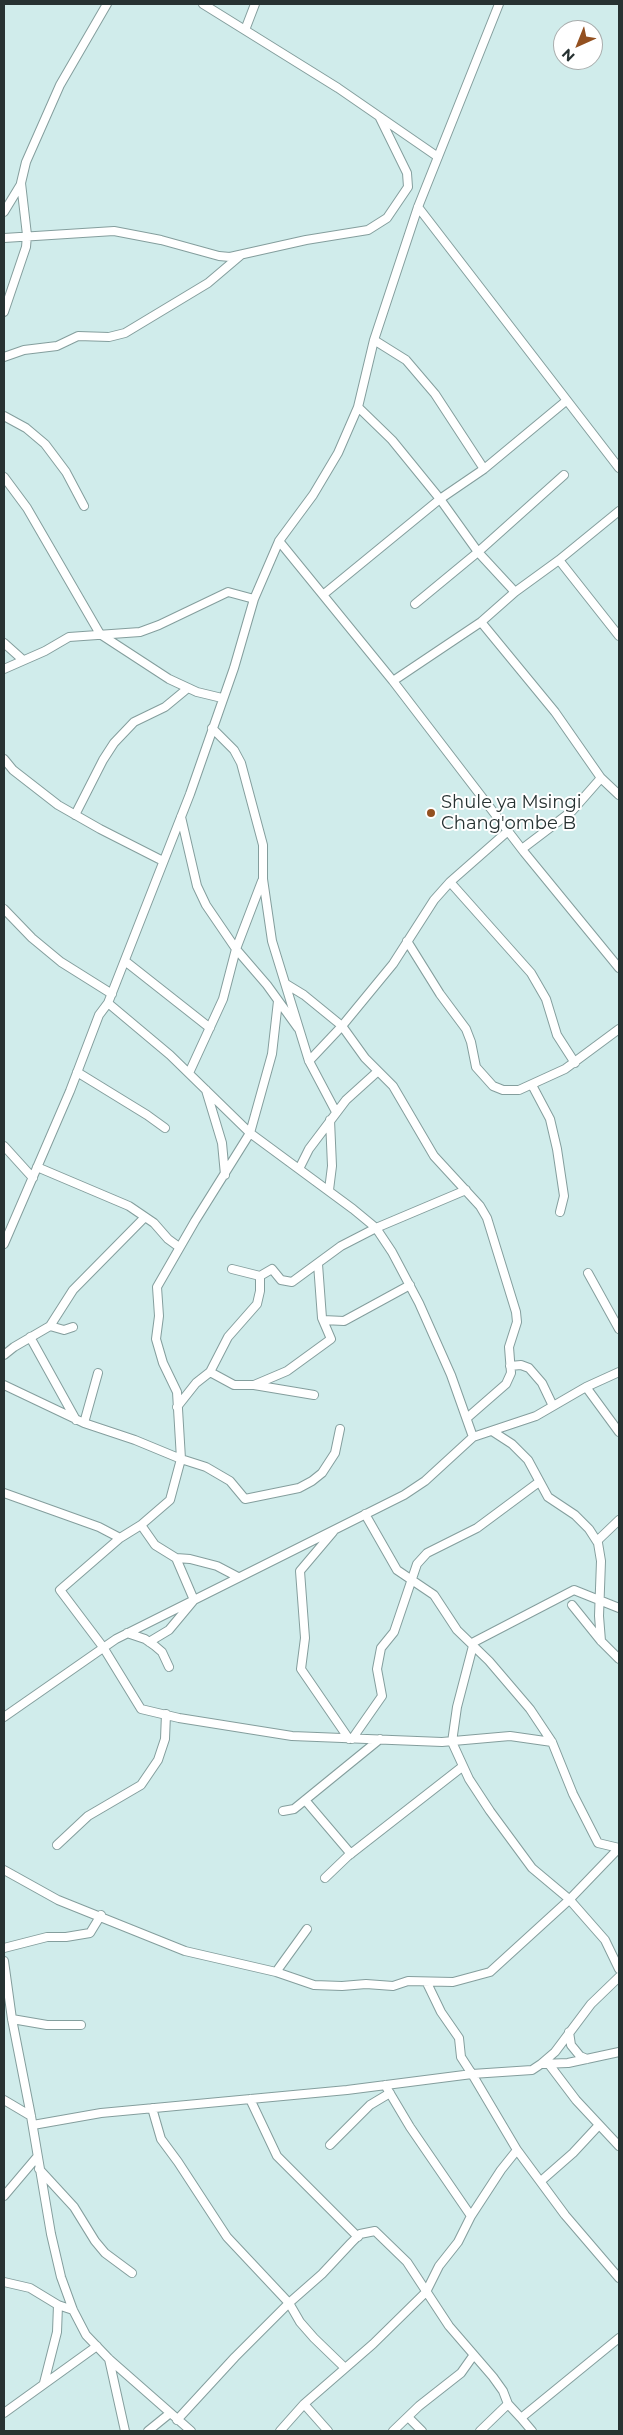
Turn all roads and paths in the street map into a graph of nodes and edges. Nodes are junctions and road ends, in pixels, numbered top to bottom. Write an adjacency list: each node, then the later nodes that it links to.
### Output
1 (107, 4): 8 (street)
2 (203, 4): 5 (street)
3 (255, 4): 5 (street)
4 (499, 4): 7 (street)
5 (245, 30): 6 (street)
6 (380, 118): 7 (street); 13 (street)
7 (438, 156): 9 (street)
8 (21, 183): 10 (street); 11 (street)
9 (418, 208): 15 (street); 17 (street)
10 (4, 212)
11 (27, 235): 12 (street); 13 (street); 14 (street)
12 (4, 238)
13 (242, 255): 16 (street)
14 (4, 312)
15 (374, 340): 18 (street); 21 (street)
16 (4, 357)
17 (566, 401): 20 (street); 21 (street)
18 (358, 407): 24 (street); 27 (street)
19 (4, 416): 25 (street)
20 (619, 468)
21 (484, 469): 24 (street)
22 (564, 475): 28 (street)
23 (4, 477): 35 (street)
24 (440, 500): 28 (street); 31 (street)
25 (84, 506)
26 (619, 511): 29 (street)
27 (279, 541): 31 (street); 32 (street)
28 (478, 552): 30 (street); 33 (street)
29 (559, 560): 30 (street); 36 (street)
30 (515, 592): 34 (street)
31 (324, 594): 40 (street)
32 (254, 599): 35 (street); 42 (street)
33 (415, 604)
34 (481, 622): 40 (street); 45 (street)
35 (100, 634): 38 (street); 41 (street)
36 (619, 636)
37 (4, 643): 38 (street)
38 (23, 660): 39 (street)
39 (4, 669)
40 (393, 681): 49 (street)
41 (188, 688): 42 (street); 47 (street)
42 (222, 698): 43 (street)
43 (212, 728): 48 (street); 52 (street)
44 (4, 759): 47 (street)
45 (601, 778): 46 (street); 50 (street)
46 (619, 795)
47 (75, 815): 51 (street)
48 (181, 816): 51 (street); 56 (street)
49 (508, 831): 50 (street); 53 (street)
50 (522, 849): 58 (street)
51 (163, 861): 57 (street)
52 (263, 879): 56 (street); 59 (street)
53 (450, 882): 55 (street); 68 (street)
54 (4, 909): 60 (street)
55 (408, 941): 63 (street); 72 (street)
56 (236, 949): 61 (street); 64 (street)
57 (125, 961): 60 (street); 64 (street)
58 (619, 968)
59 (286, 984): 63 (street); 66 (street)
60 (112, 994): 62 (street)
61 (278, 1001): 66 (street); 77 (street)
62 (108, 1003): 69 (street); 71 (street)
63 (342, 1026): 67 (street); 70 (street)
64 (210, 1028): 71 (street)
65 (619, 1029): 68 (street)
66 (300, 1032): 67 (street)
67 (309, 1061): 74 (street)
68 (575, 1063): 72 (street)
69 (77, 1072): 76 (street); 79 (street)
70 (377, 1072): 74 (street); 84 (street)
71 (190, 1073): 73 (street)
72 (532, 1085): 85 (street)
73 (205, 1087): 77 (street); 81 (street)
74 (336, 1112): 75 (street)
75 (330, 1120): 80 (street); 83 (street)
76 (165, 1128)
77 (250, 1133): 80 (street); 81 (street)
78 (4, 1146): 82 (street)
79 (37, 1167): 82 (street); 86 (street)
80 (299, 1169): 83 (street)
81 (225, 1175): 89 (street)
82 (33, 1178): 88 (street)
83 (329, 1190): 87 (street)
84 (466, 1190): 87 (street); 101 (street)
85 (560, 1212)
86 (146, 1217): 89 (street); 96 (street)
87 (376, 1228): 90 (street); 94 (street)
88 (4, 1244)
89 (179, 1247): 110 (street)
90 (318, 1264): 93 (street); 95 (street)
91 (232, 1269): 93 (street)
92 (588, 1273): 98 (street)
93 (260, 1276): 102 (street)
94 (410, 1285): 95 (street); 111 (street)
95 (323, 1320): 106 (street)
96 (50, 1326): 97 (street); 99 (street)
97 (74, 1327)
98 (619, 1329)
99 (30, 1337): 100 (street); 112 (street)
100 (4, 1355)
101 (510, 1366): 109 (street); 111 (street)
102 (210, 1372): 106 (street); 110 (street)
103 (619, 1372): 107 (street)
104 (98, 1373): 112 (street)
105 (4, 1385): 112 (street)
106 (254, 1385): 108 (street)
107 (586, 1387): 109 (street); 115 (street)
108 (314, 1395)
109 (554, 1406): 114 (street)
110 (177, 1408): 117 (street)
111 (467, 1418): 116 (street)
112 (80, 1422): 117 (street)
113 (340, 1429): 117 (street)
114 (492, 1431): 116 (street); 118 (street)
115 (619, 1432)
116 (473, 1437): 120 (street)
117 (182, 1459): 122 (street)
118 (539, 1482): 125 (street); 128 (street)
119 (4, 1493): 124 (street)
120 (365, 1514): 123 (street); 128 (street)
121 (619, 1520): 125 (street)
122 (140, 1525): 124 (street); 126 (street)
123 (336, 1529): 127 (street); 143 (street)
124 (120, 1538): 137 (street)
125 (597, 1542): 130 (street)
126 (176, 1558): 127 (street); 129 (street)
127 (238, 1577): 129 (street)
128 (413, 1580): 136 (street); 143 (street)
129 (194, 1600): 133 (street); 135 (street)
130 (599, 1601): 132 (street); 134 (street); 136 (street)
131 (572, 1605): 134 (street)
132 (619, 1608)
133 (127, 1633): 135 (street); 137 (street)
134 (601, 1641): 138 (street)
135 (149, 1642): 139 (street)
136 (473, 1646): 144 (street); 145 (street)
137 (102, 1647): 140 (street); 141 (street)
138 (619, 1659)
139 (169, 1667)
140 (166, 1714): 143 (street); 149 (street)
141 (4, 1717)
142 (380, 1738): 143 (street); 144 (street); 147 (street)
143 (350, 1739)
144 (452, 1742): 145 (street); 146 (street)
145 (552, 1742): 150 (street)
146 (462, 1767): 151 (street); 154 (street)
147 (305, 1800): 148 (street); 151 (street)
148 (283, 1811)
149 (57, 1845)
150 (619, 1848): 154 (street)
151 (351, 1854): 153 (street)
152 (4, 1870): 155 (street)
153 (325, 1878)
154 (570, 1899): 159 (street); 162 (street)
155 (101, 1916): 157 (street); 160 (street)
156 (307, 1929): 160 (street)
157 (4, 1948)
158 (4, 1961): 163 (street)
159 (619, 1969)
160 (276, 1972): 162 (street)
161 (619, 1977): 165 (street)
162 (427, 1983): 169 (street)
163 (12, 2019): 164 (street); 175 (street)
164 (81, 2025)
165 (569, 2032): 167 (street); 168 (street)
166 (619, 2052): 167 (street)
167 (587, 2059): 168 (street)
168 (544, 2064): 169 (street); 177 (street)
169 (472, 2074): 170 (street); 180 (street)
170 (385, 2085): 171 (street); 172 (street)
171 (390, 2093): 178 (street); 185 (street)
172 (250, 2099): 174 (street); 186 (street)
173 (4, 2100): 175 (street)
174 (152, 2108): 176 (street); 191 (street)
175 (31, 2116): 176 (street)
176 (33, 2125): 181 (street)
177 (599, 2125): 179 (street); 183 (street)
178 (330, 2145)
179 (619, 2146)
180 (517, 2150): 183 (street); 185 (street)
181 (37, 2157): 182 (street); 184 (street)
182 (39, 2169): 187 (street); 193 (street)
183 (541, 2181): 188 (street)
184 (4, 2196)
185 (471, 2216): 190 (street)
186 (358, 2237): 190 (street); 191 (street)
187 (132, 2273)
188 (619, 2278)
189 (4, 2282): 192 (street)
190 (426, 2292): 196 (street); 198 (street)
191 (289, 2303): 198 (street); 206 (street)
192 (58, 2306): 193 (street); 199 (street)
193 (73, 2310): 195 (street)
194 (619, 2338): 205 (street)
195 (97, 2346): 197 (street); 199 (street)
196 (473, 2356): 201 (street); 204 (street)
197 (109, 2359): 203 (street); 207 (street)
198 (344, 2367): 200 (street)
199 (44, 2383): 202 (street)
200 (304, 2404): 210 (street); 211 (street)
201 (508, 2404): 205 (street); 214 (street)
202 (4, 2413)
203 (169, 2414): 206 (street); 208 (street)
204 (408, 2418): 212 (street); 213 (street)
205 (521, 2418): 215 (street)
206 (177, 2420): 209 (street)
207 (125, 2431)
208 (148, 2431)
209 (191, 2431)
210 (280, 2431)
211 (328, 2431)
212 (393, 2431)
213 (422, 2431)
214 (480, 2431)
215 (532, 2431)

